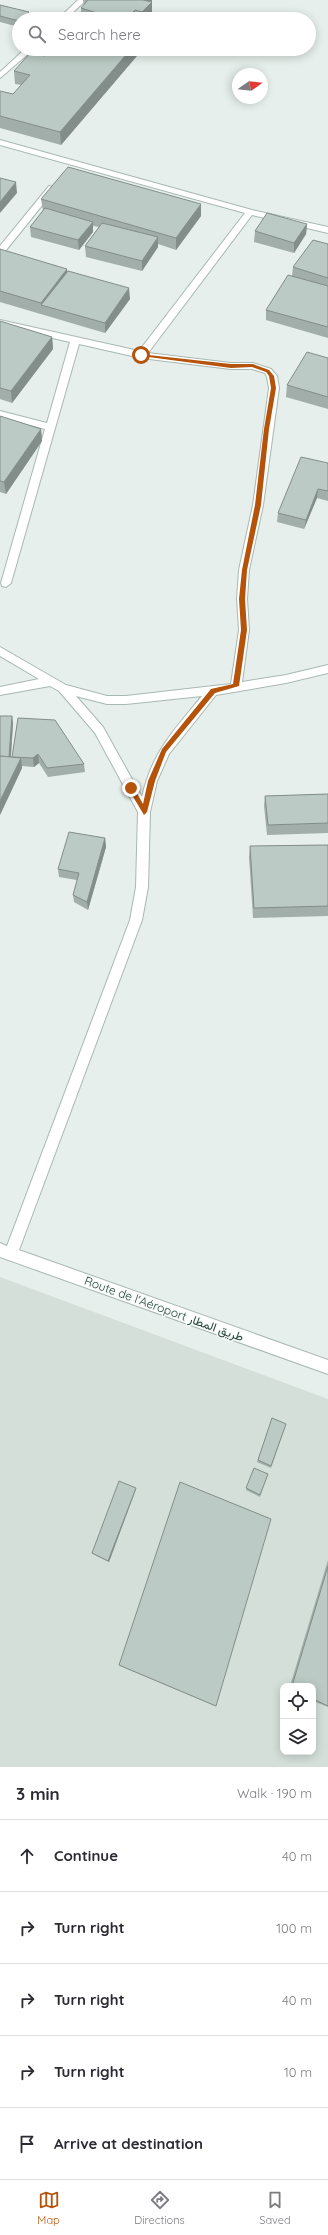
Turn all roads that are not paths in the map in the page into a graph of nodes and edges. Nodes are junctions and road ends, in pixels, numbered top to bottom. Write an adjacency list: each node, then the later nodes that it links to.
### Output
1 (82, 0): 2 (street)
2 (69, 12)
3 (22, 56): 4 (street)
4 (0, 76)
5 (0, 142): 7 (street)
6 (58, 180): 9 (street)
7 (250, 212): 8 (street); 12 (street)
8 (328, 230)
9 (0, 252)
10 (0, 323): 11 (street)
11 (76, 340): 12 (street); 14 (street)
12 (141, 355): 19 (street)
13 (0, 414): 14 (street)
14 (50, 427): 15 (street)
15 (6, 582)
16 (0, 651): 18 (street)
17 (328, 670): 19 (street)
18 (51, 681): 20 (street); 21 (street)
19 (236, 686): 22 (street)
20 (63, 688): 22 (street); 23 (street)
21 (0, 691)
22 (213, 691): 23 (street)
23 (144, 812): 24 (street)
24 (5, 1252): 25 (street, Route de l'Aéroport طريق المطار)
25 (328, 1367)

